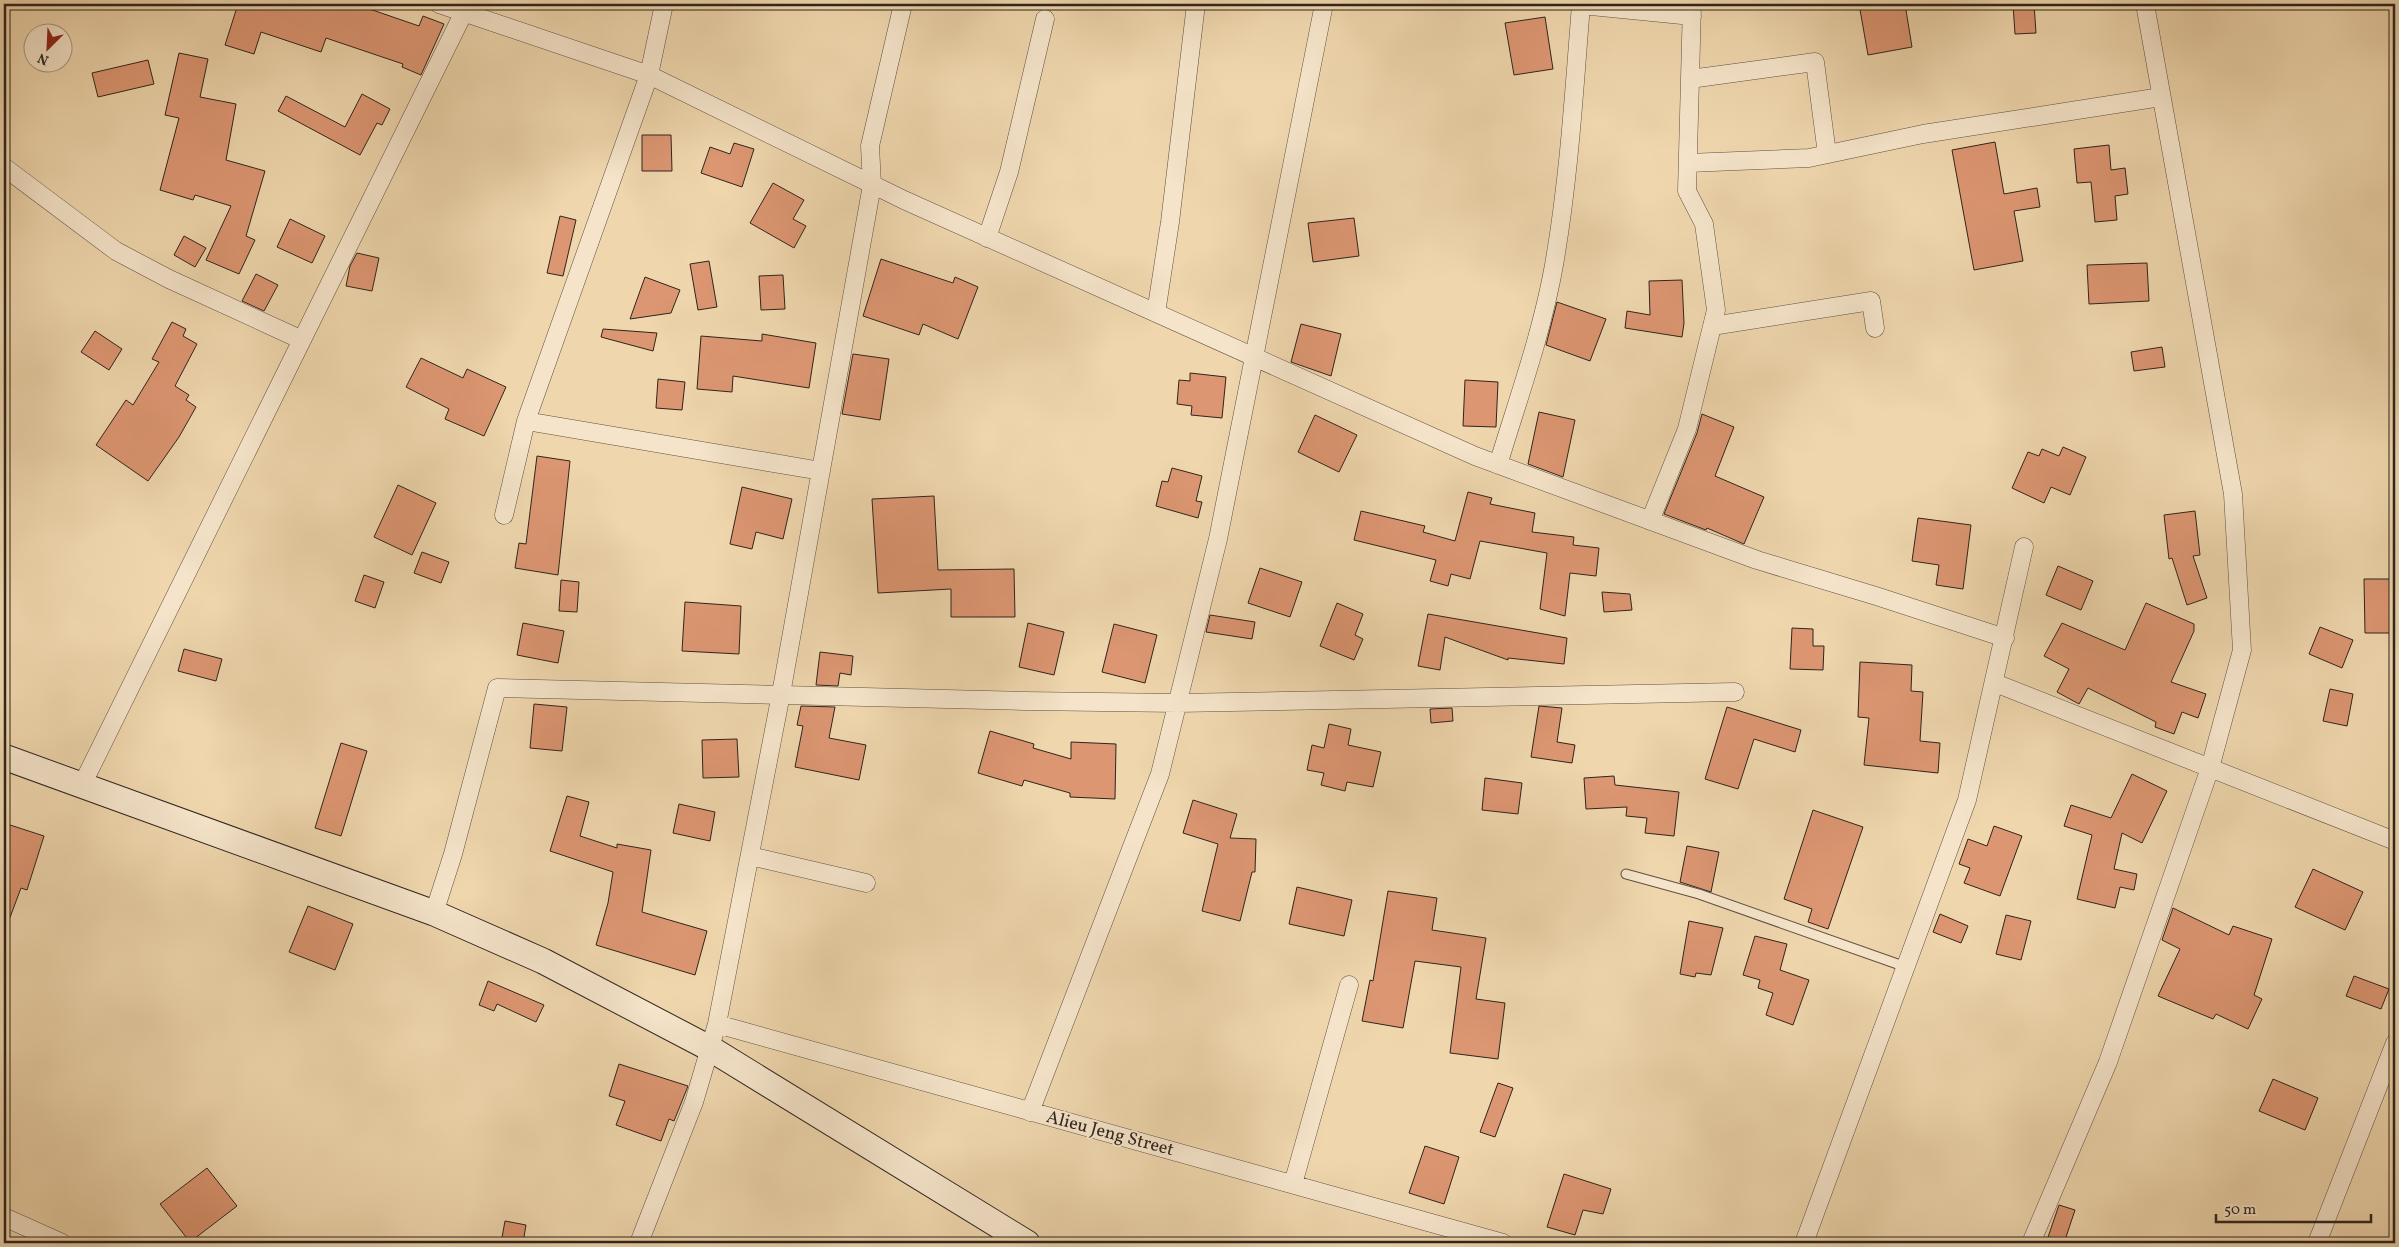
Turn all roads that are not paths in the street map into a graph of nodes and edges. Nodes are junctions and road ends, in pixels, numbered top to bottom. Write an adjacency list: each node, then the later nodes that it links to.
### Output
1 (439, 4): 8 (street)
2 (664, 4): 10 (street)
3 (902, 4): 16 (street)
4 (1196, 4): 18 (street)
5 (1324, 4): 22 (street)
6 (2145, 4): 12 (street)
7 (1692, 10): 11 (street); 24 (street)
8 (464, 12): 10 (street); 21 (street)
9 (1045, 19): 17 (street)
10 (649, 75): 16 (street); 23 (street)
11 (1690, 80): 13 (street); 14 (street)
12 (2161, 97): 13 (street); 35 (street)
13 (1827, 154): 14 (street)
14 (1688, 163): 19 (street)
15 (4, 167): 21 (street)
16 (872, 185): 17 (street); 25 (street)
17 (987, 238): 18 (street)
18 (1156, 313): 22 (street)
19 (1712, 326): 20 (street); 27 (street)
20 (1876, 328)
21 (302, 340): 36 (street)
22 (1254, 358): 24 (street); 33 (street)
23 (526, 421): 25 (street); 26 (street)
24 (1498, 465): 27 (street)
25 (821, 471): 32 (street)
26 (504, 515)
27 (1650, 521): 29 (street)
28 (2024, 547): 29 (street)
29 (2005, 638): 30 (street)
30 (1995, 683): 35 (street); 42 (street)
31 (1735, 692): 33 (street)
32 (781, 694): 33 (street); 38 (street); 41 (street)
33 (1178, 703): 47 (street)
34 (4, 757): 36 (street)
35 (2210, 768): 37 (street); 55 (street)
36 (82, 785): 41 (street)
37 (2395, 842)
38 (750, 856): 40 (street); 44 (street)
39 (1626, 874): 42 (lane)
40 (866, 883)
41 (434, 912): 46 (street)
42 (1906, 968): 54 (street)
43 (1349, 985): 48 (street)
44 (717, 1024): 46 (street); 47 (street, Alieu Jeng Street)
45 (2395, 1043): 56 (street)
46 (711, 1050): 51 (street); 52 (street)
47 (1030, 1112): 48 (street, Alieu Jeng Street)
48 (1293, 1184): 53 (street, Alieu Jeng Street)
49 (4, 1217): 50 (street)
50 (62, 1243)
51 (639, 1243)
52 (1026, 1243)
53 (1503, 1243)
54 (1804, 1243)
55 (2031, 1243)
56 (2317, 1243)

